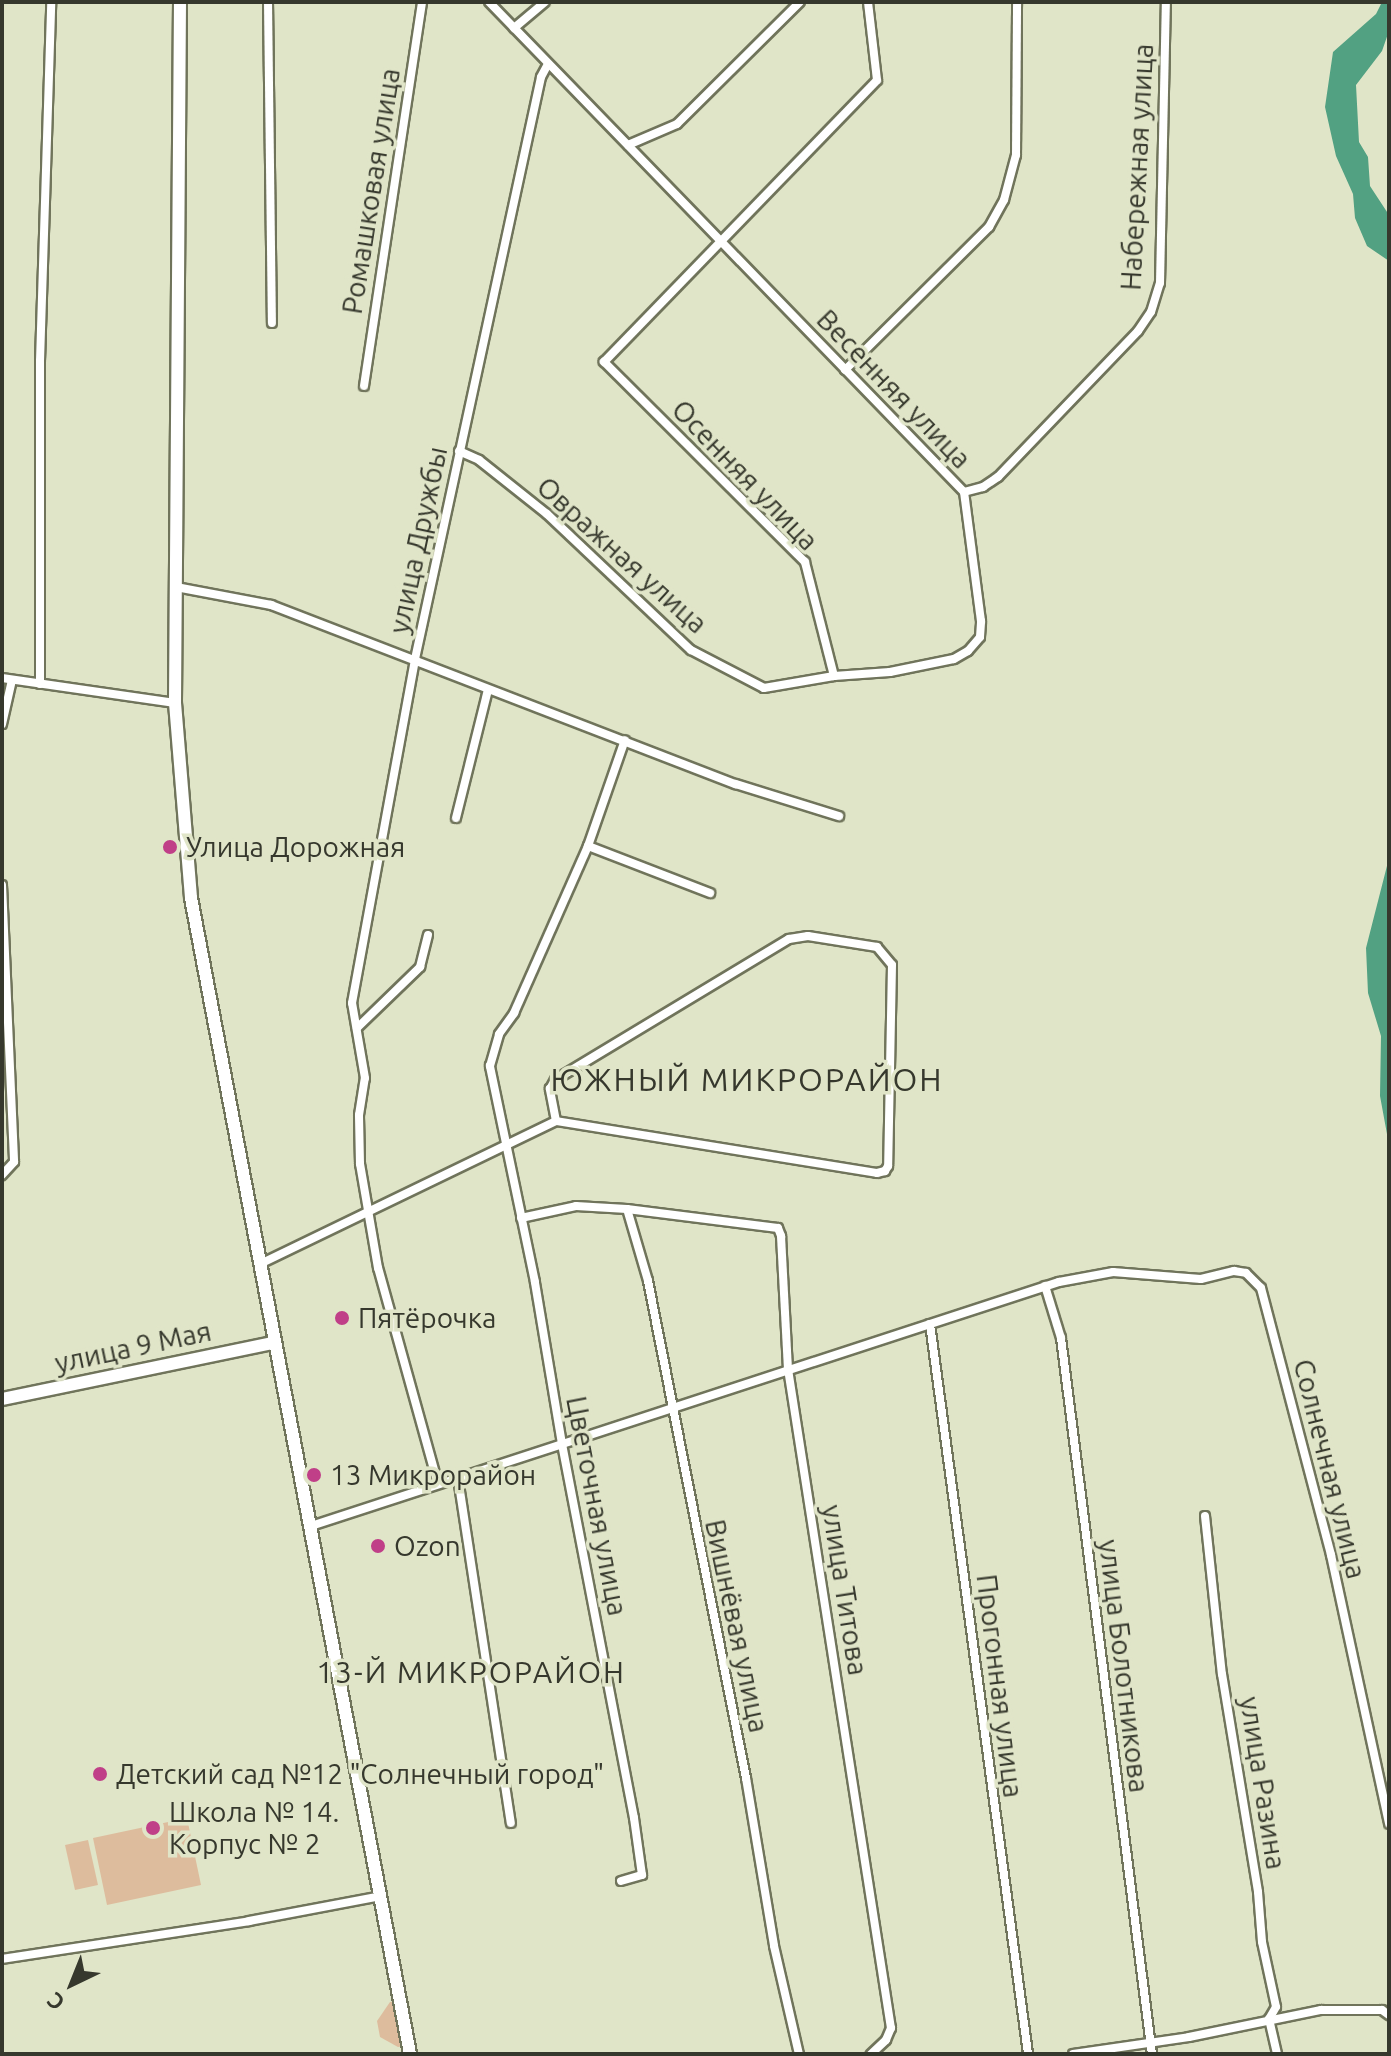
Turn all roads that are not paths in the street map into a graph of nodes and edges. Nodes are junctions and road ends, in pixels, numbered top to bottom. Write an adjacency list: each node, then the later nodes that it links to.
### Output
1 (51, 2): 25 (street)
2 (180, 2): 20 (main road)
3 (268, 2): 15 (street)
4 (422, 2): 17 (street, Ромашковая улица)
5 (489, 2): 11 (street, Весенняя улица)
6 (545, 2): 11 (street)
7 (800, 2): 13 (street)
8 (868, 2): 14 (street)
9 (1017, 2): 16 (street)
10 (1166, 2): 19 (street, Набережная улица)
11 (514, 28): 12 (street, Весенняя улица)
12 (548, 64): 13 (street, Весенняя улица); 18 (street, улица Дружбы)
13 (628, 145): 14 (street, Весенняя улица)
14 (721, 241): 16 (street, Весенняя улица); 23 (street, Осенняя улица)
15 (272, 323)
16 (845, 370): 19 (street, Весенняя улица)
17 (364, 386)
18 (459, 451): 22 (street, улица Дружбы); 23 (street, Овражная улица)
19 (964, 492): 21 (street, Весенняя улица)
20 (176, 587): 22 (street); 27 (main road)
21 (980, 637): 23 (street, Овражная улица)
22 (415, 659): 26 (street); 36 (street, улица Дружбы)
23 (834, 676)
24 (7, 679): 25 (street); 28 (street)
25 (40, 684): 27 (street)
26 (488, 690): 29 (street); 31 (street)
27 (175, 703): 43 (main road)
28 (2, 724)
29 (625, 740): 30 (street); 32 (street, Цветочная улица)
30 (839, 816)
31 (456, 818)
32 (588, 846): 34 (street); 38 (street, Цветочная улица)
33 (2, 885): 39 (street)
34 (710, 893)
35 (428, 935): 36 (street)
36 (357, 1028): 41 (street, улица Дружбы)
37 (556, 1121): 37 (street); 38 (street)
38 (507, 1144): 41 (street); 42 (street, Цветочная улица)
39 (2, 1175)
40 (627, 1209): 42 (street); 47 (street, улица Титова); 49 (street, Вишнёвая улица)
41 (369, 1213): 43 (street); 52 (street, улица Дружбы)
42 (521, 1218): 50 (street, Цветочная улица)
43 (260, 1264): 46 (main road)
44 (1045, 1286): 45 (street); 56 (street, Солнечная улица); 62 (street, улица Болотникова)
45 (930, 1324): 47 (street); 66 (street, Прогонная улица)
46 (273, 1343): 48 (main road, улица 9 Мая); 54 (main road)
47 (788, 1369): 49 (street); 65 (street, улица Титова)
48 (2, 1399)
49 (671, 1411): 50 (street); 64 (street, Вишнёвая улица)
50 (562, 1444): 51 (street); 57 (street, Цветочная улица)
51 (458, 1478): 52 (street); 55 (street)
52 (438, 1484): 54 (street)
53 (1205, 1516): 61 (street, улица Разина)
54 (311, 1526): 58 (main road)
55 (511, 1823)
56 (1389, 1824)
57 (621, 1881)
58 (381, 1896): 59 (street); 63 (main road)
59 (2, 1959)
60 (1389, 2015): 61 (street)
61 (1269, 2019): 62 (street); 69 (street, улица Разина)
62 (1150, 2043): 67 (street); 68 (street, улица Болотникова)
63 (410, 2054)
64 (799, 2054)
65 (871, 2054)
66 (1028, 2054)
67 (1073, 2054)
68 (1152, 2054)
69 (1277, 2054)

